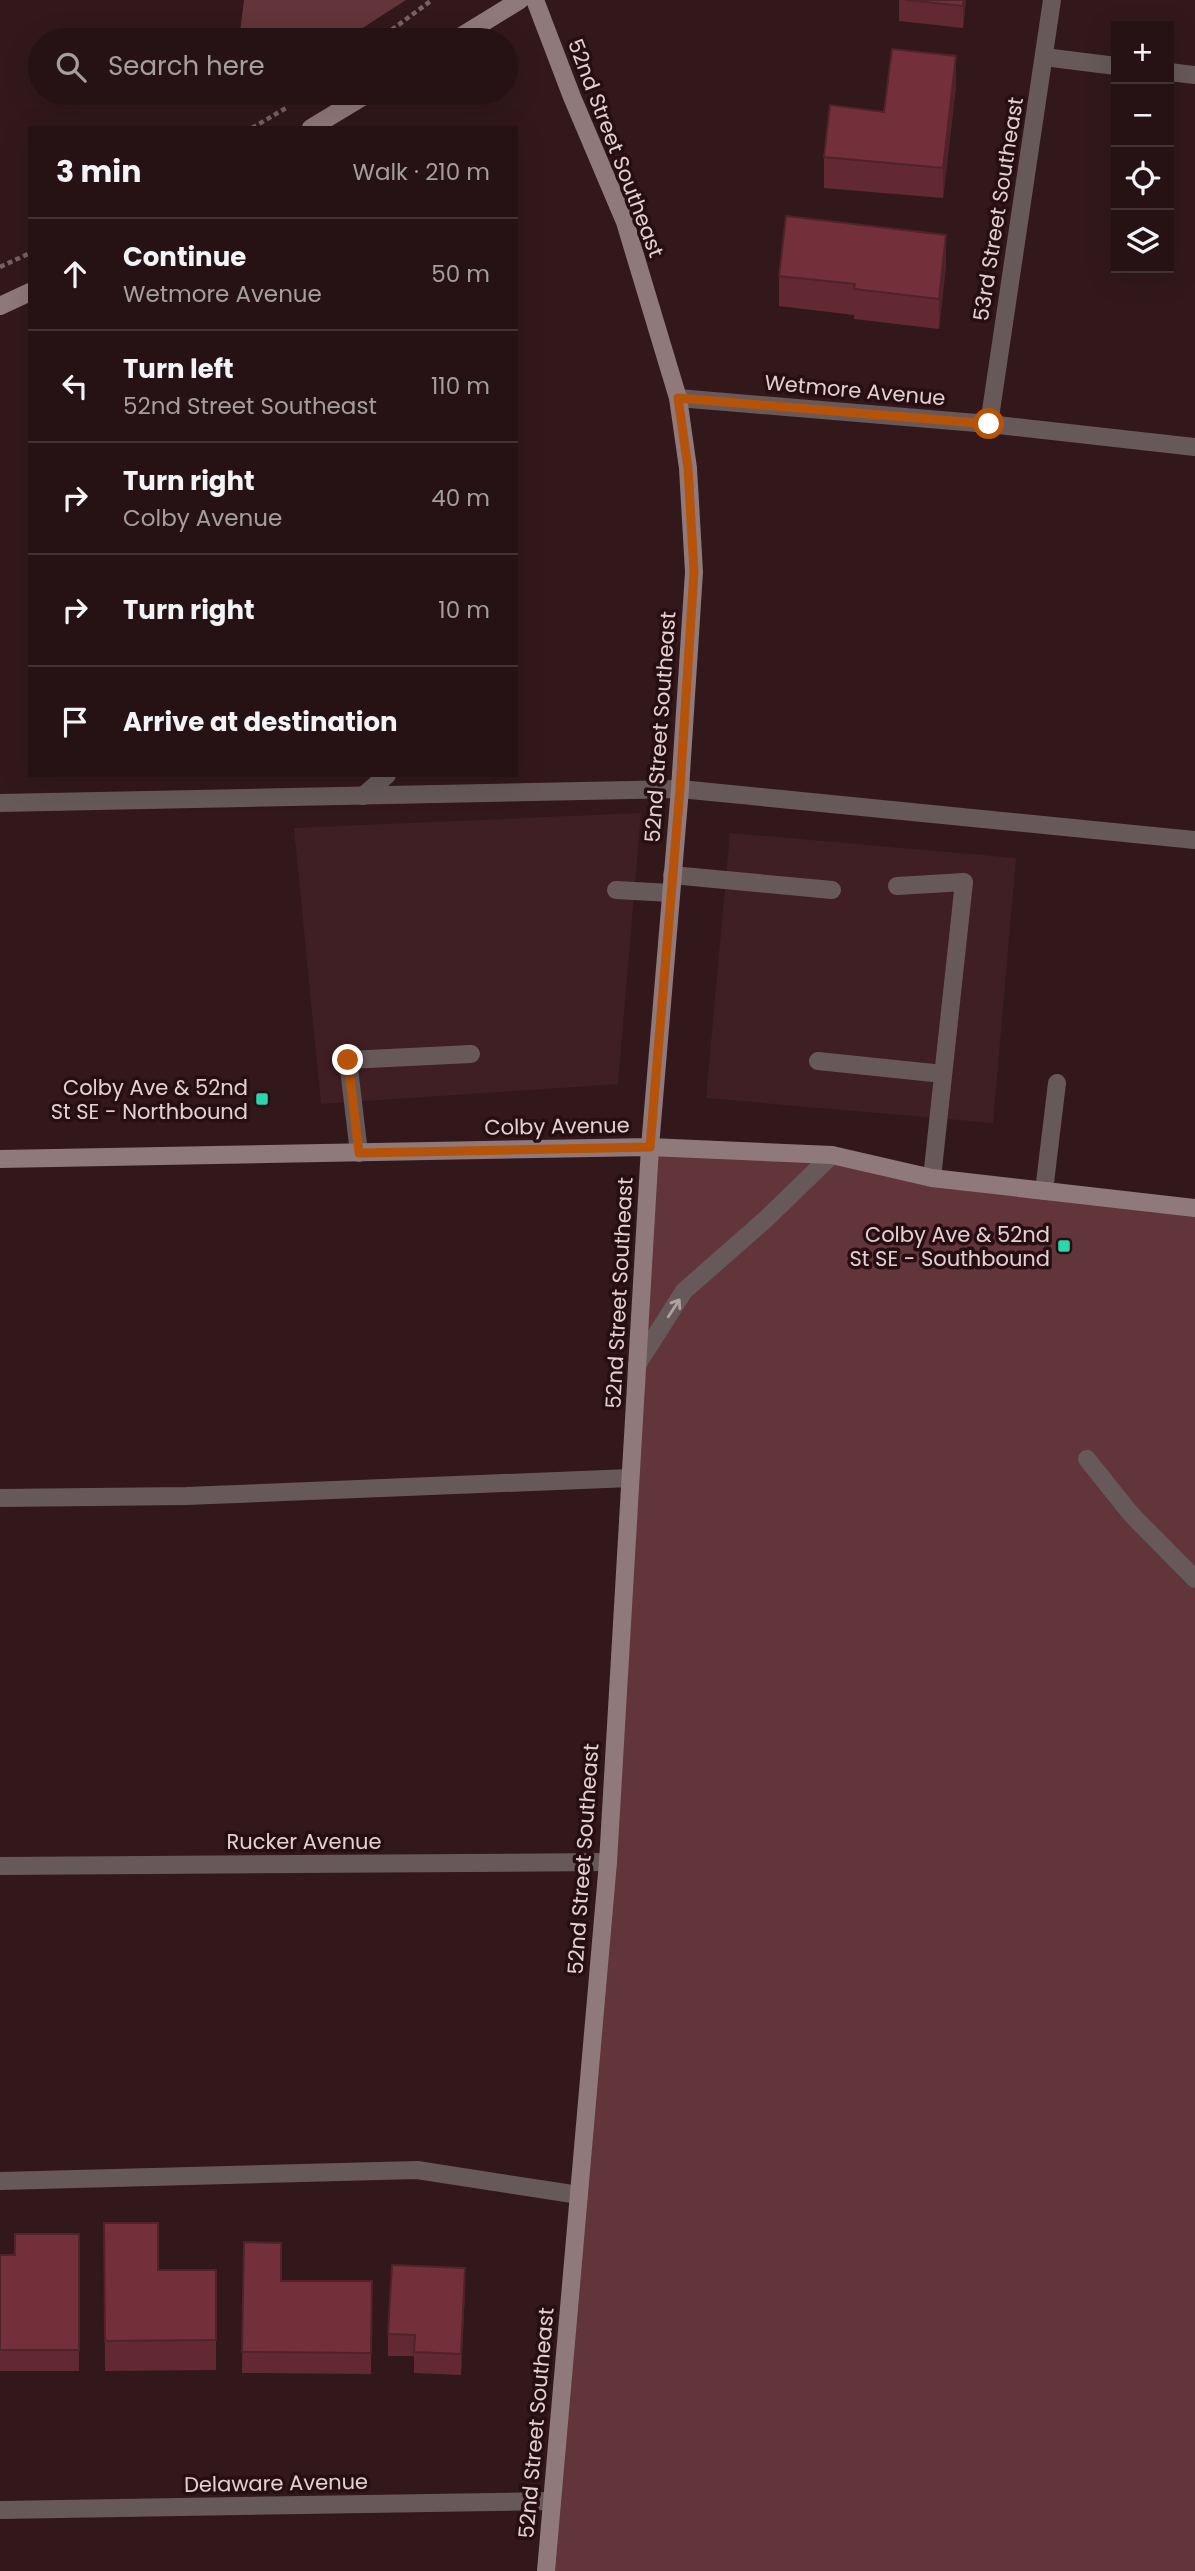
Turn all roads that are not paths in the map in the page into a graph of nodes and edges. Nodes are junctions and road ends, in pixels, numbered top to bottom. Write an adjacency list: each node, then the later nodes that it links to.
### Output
1 (520, 0): 4 (street)
2 (535, 0): 13 (street, 52nd Street Southeast)
3 (1052, 0): 5 (street, 53rd Street Southeast)
4 (474, 28)
5 (1044, 57): 6 (street); 14 (street, 53rd Street Southeast)
6 (1111, 65)
7 (1174, 73): 8 (street)
8 (1195, 75)
9 (349, 105): 10 (street)
10 (314, 126)
11 (28, 293): 12 (street)
12 (0, 306)
13 (678, 398): 14 (street, Wetmore Avenue); 17 (street, 52nd Street Southeast)
14 (989, 424): 15 (street, Wetmore Avenue)
15 (1195, 447)
16 (385, 777): 18 (street)
17 (680, 789): 18 (street); 20 (street); 21 (street, 52nd Street Southeast)
18 (363, 796): 19 (street)
19 (0, 803)
20 (1195, 840)
21 (672, 875): 24 (street); 25 (street, 52nd Street Southeast)
22 (897, 886): 28 (street)
23 (616, 890): 25 (street)
24 (831, 890)
25 (671, 893): 30 (street, 52nd Street Southeast)
26 (471, 1054): 31 (street)
27 (818, 1061): 28 (street)
28 (943, 1074): 34 (street)
29 (1057, 1083): 35 (street)
30 (650, 1147): 31 (street, Colby Avenue); 32 (street, Colby Avenue); 37 (street, 52nd Street Southeast)
31 (359, 1153): 33 (street, Colby Avenue)
32 (832, 1155): 34 (street, Colby Avenue); 37 (street, one-way to 32)
33 (0, 1159)
34 (932, 1178): 35 (street, Colby Avenue)
35 (1044, 1191): 36 (street, Colby Avenue)
36 (1195, 1208)
37 (637, 1365): 39 (street, 52nd Street Southeast)
38 (1087, 1459): 41 (street)
39 (630, 1478): 40 (street); 42 (street, 52nd Street Southeast)
40 (0, 1498)
41 (1195, 1579)
42 (608, 1862): 43 (street, Rucker Avenue); 45 (street, 52nd Street Southeast)
43 (0, 1866)
44 (0, 2180): 45 (street)
45 (579, 2195): 46 (street, 52nd Street Southeast)
46 (552, 2501): 47 (street, Delaware Avenue); 48 (street, 52nd Street Southeast)
47 (0, 2510)
48 (546, 2571)

